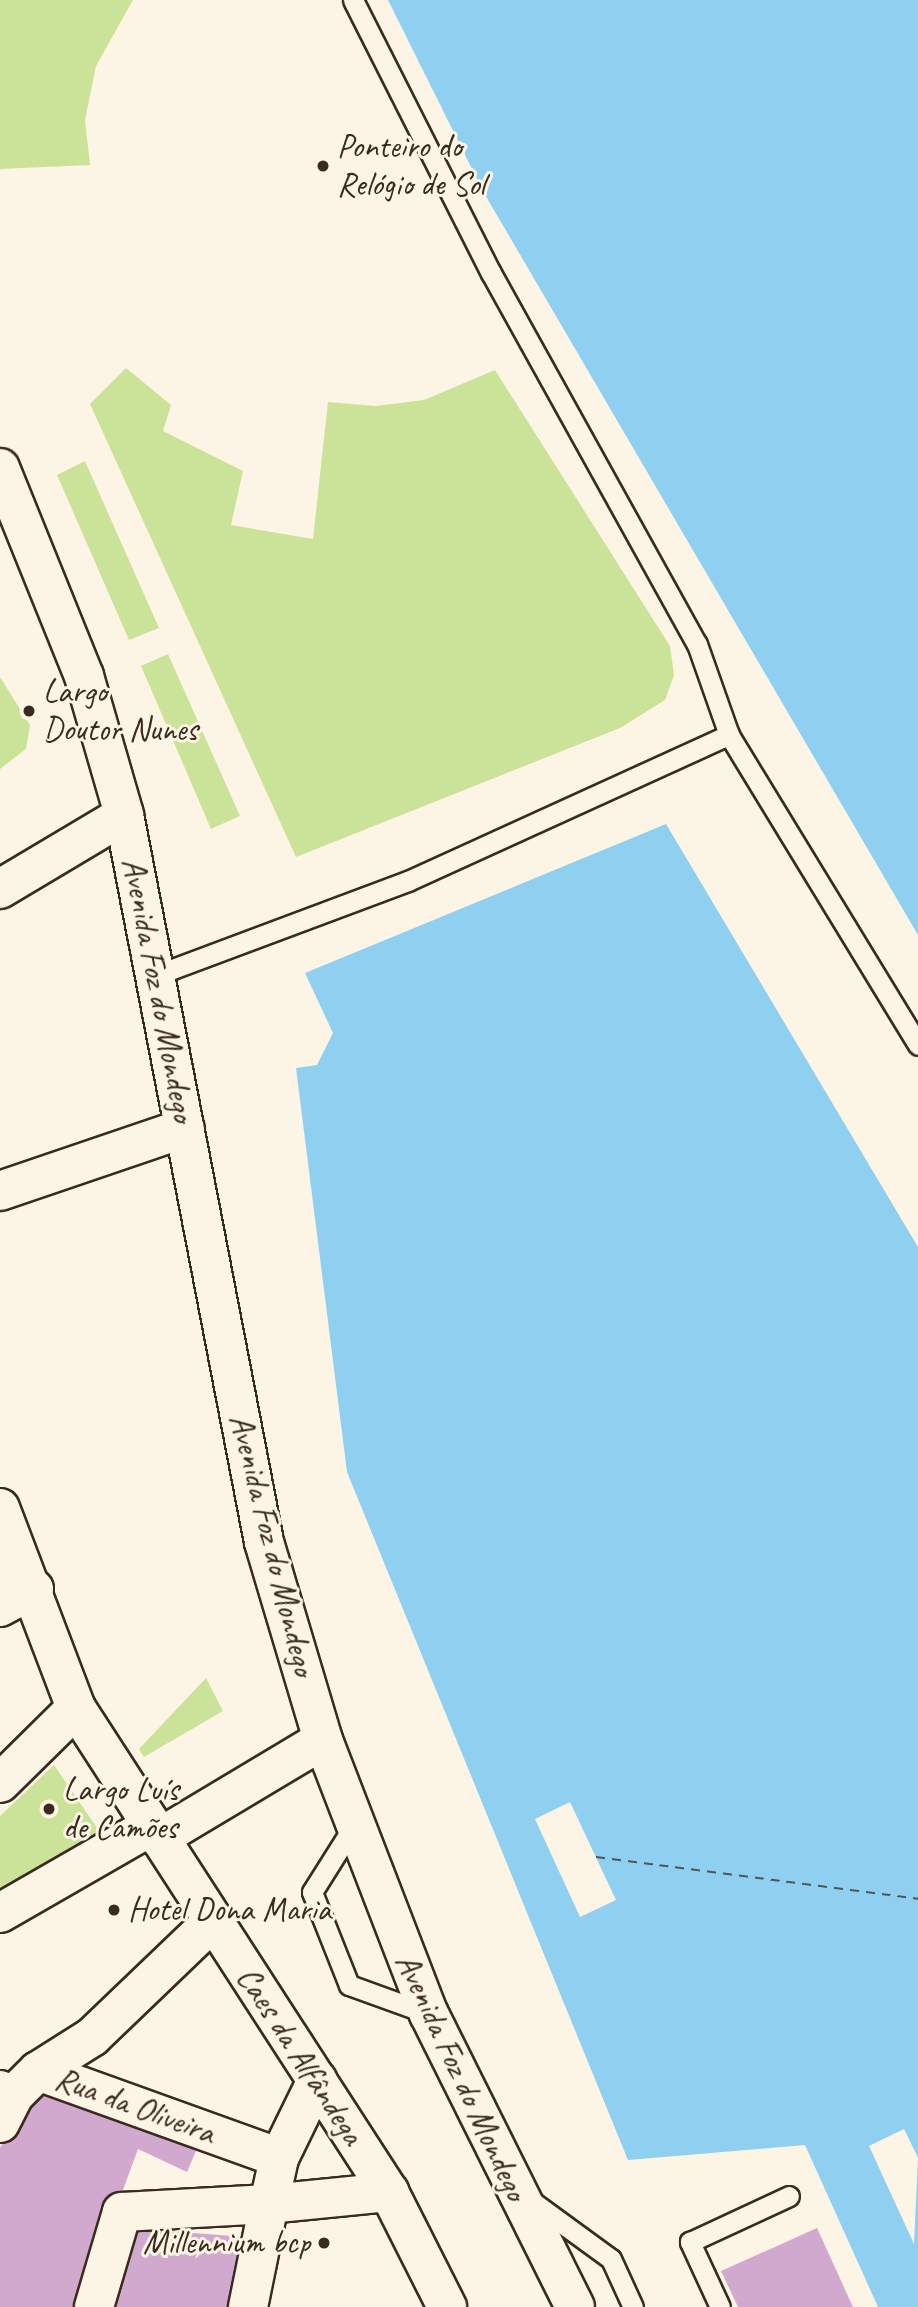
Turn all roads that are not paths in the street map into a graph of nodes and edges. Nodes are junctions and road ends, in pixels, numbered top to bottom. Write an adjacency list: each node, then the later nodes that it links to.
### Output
1 (353, 0): 3 (lane)
2 (0, 468): 4 (street, Avenida Foz do Mondego)
3 (729, 735): 6 (lane); 7 (lane)
4 (124, 815): 5 (street); 6 (street, Avenida Foz do Mondego)
5 (0, 889)
6 (159, 974): 8 (street, Avenida Foz do Mondego)
7 (918, 1045)
8 (185, 1128): 9 (street); 15 (street, Avenida Foz do Mondego)
9 (0, 1191)
10 (0, 1508): 12 (street, Caes da Alfândega)
11 (0, 1564): 12 (street)
12 (34, 1589): 13 (street); 14 (street, Caes da Alfândega)
13 (0, 1607)
14 (76, 1709): 16 (street); 18 (street, Caes da Alfândega)
15 (323, 1740): 17 (street, Avenida Foz do Mondego); 18 (street)
16 (0, 1783)
17 (353, 1827): 21 (street, Avenida Foz do Mondego); 21 (lane)
18 (155, 1832): 19 (street); 20 (street, Caes da Alfândega)
19 (0, 1913)
20 (212, 1923): 22 (street, Caes da Alfândega); 23 (street)
21 (429, 2014): 25 (street, Avenida Foz do Mondego)
22 (317, 2080): 24 (street); 26 (street, Caes da Alfândega)
23 (13, 2095): 24 (street, Rua da Oliveira)
24 (279, 2158): 28 (street)
25 (510, 2186): 29 (street, Avenida Foz do Mondego); 35 (lane)
26 (389, 2192): 28 (street); 32 (street, Caes da Alfândega)
27 (789, 2196): 36 (lane)
28 (269, 2204): 30 (street); 31 (street)
29 (536, 2239): 33 (street, Avenida Foz do Mondego); 34 (street, Avenida Foz do Mondego)
30 (94, 2307)
31 (248, 2307)
32 (447, 2307)
33 (559, 2307)
34 (575, 2307)
35 (633, 2307)
36 (720, 2307)

